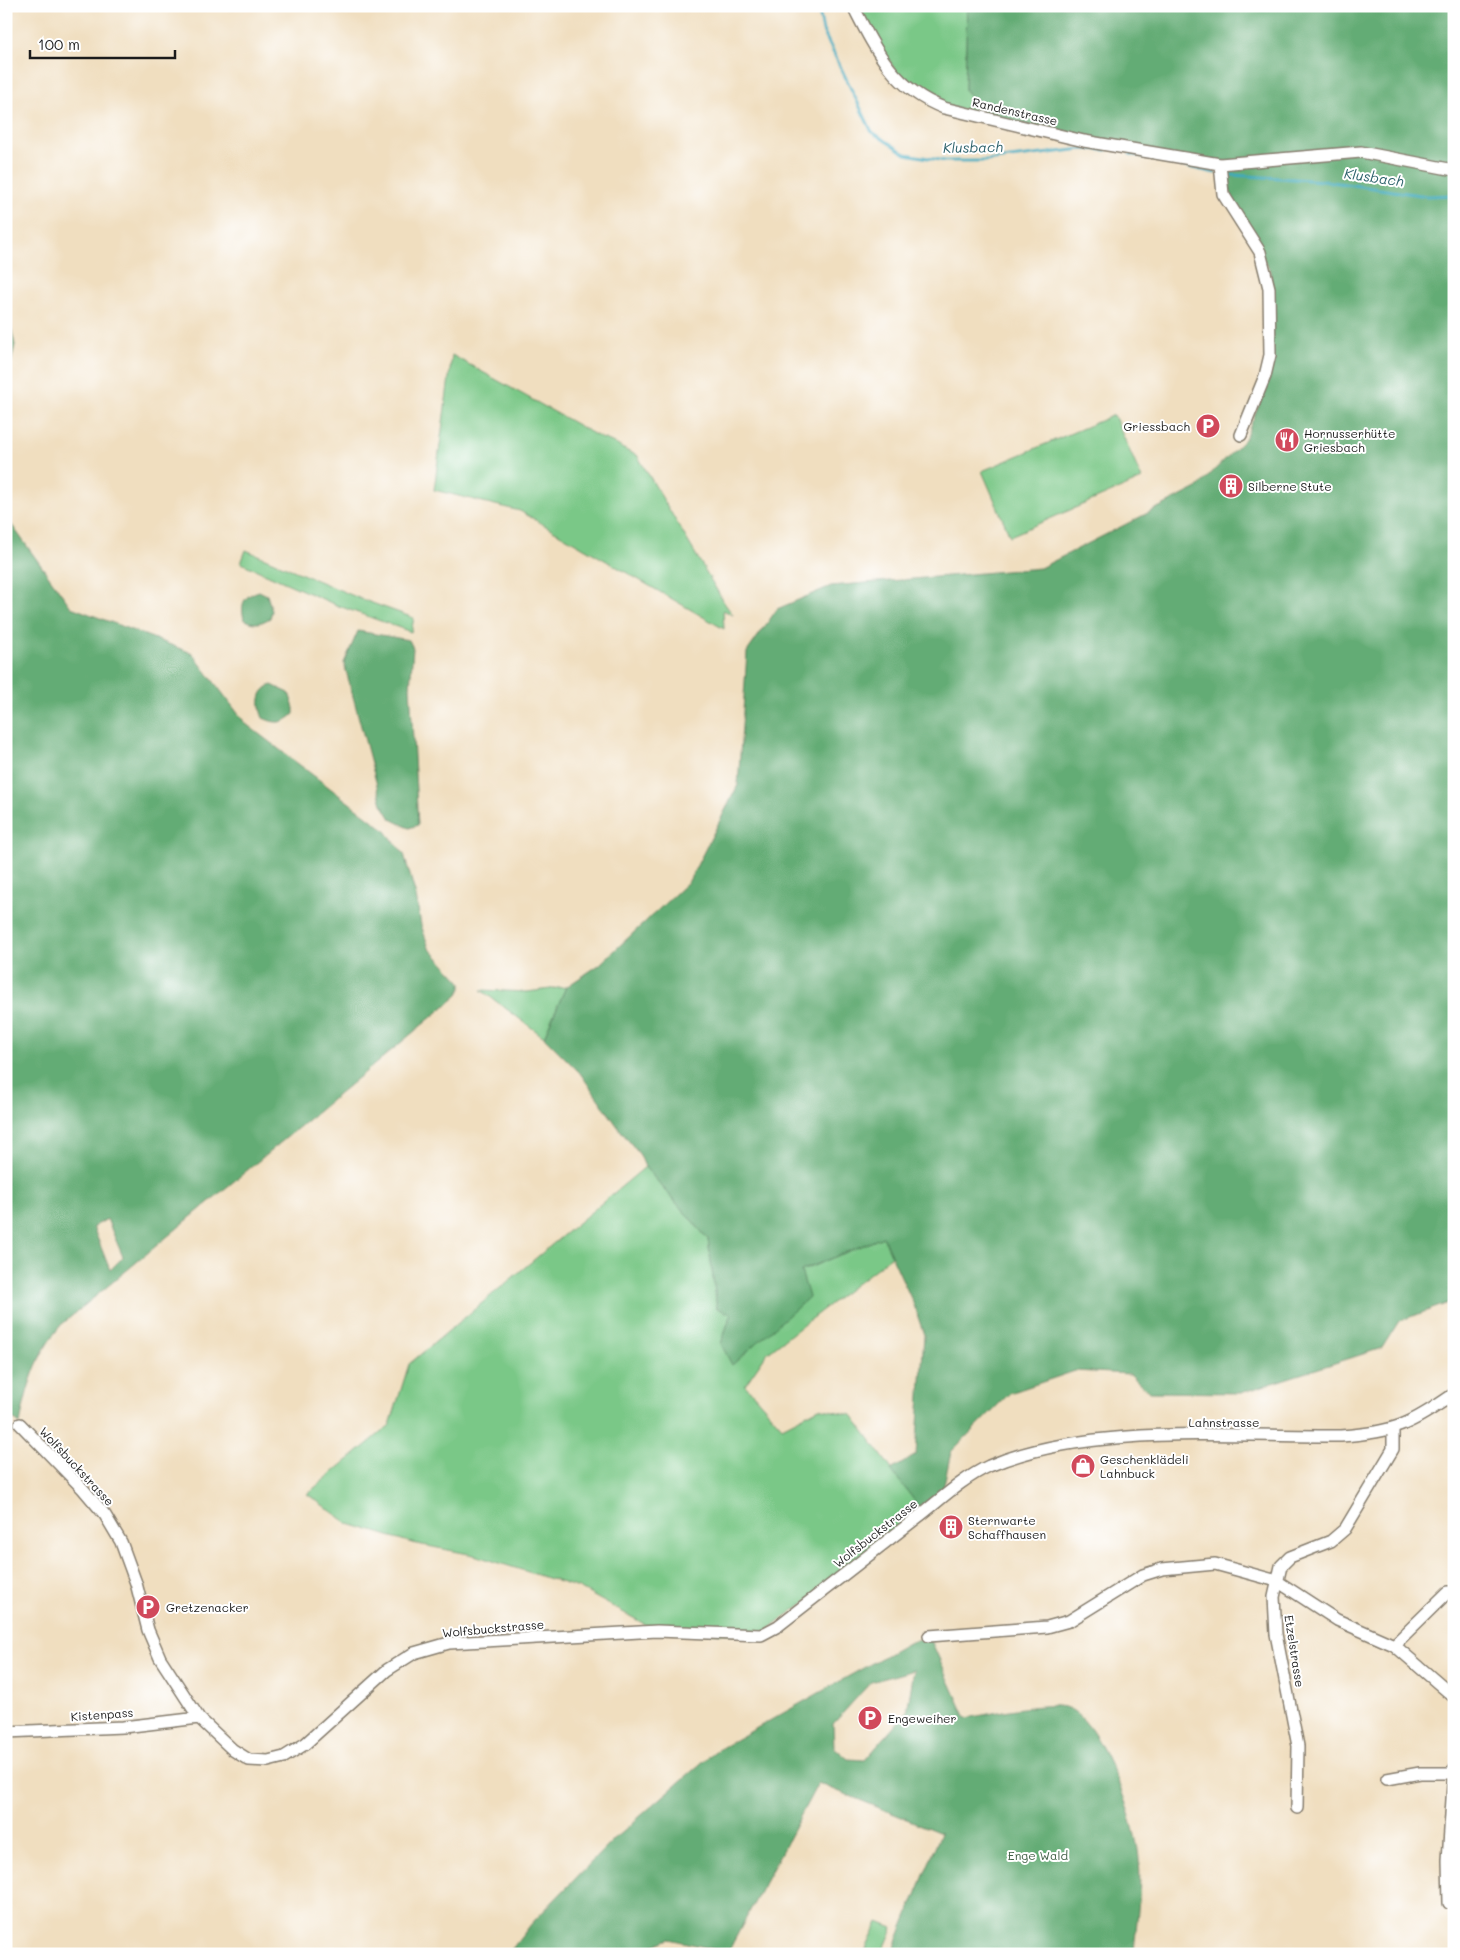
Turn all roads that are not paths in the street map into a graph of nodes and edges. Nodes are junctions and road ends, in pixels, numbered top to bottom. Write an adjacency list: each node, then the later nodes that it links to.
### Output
1 (853, 6): 2 (street, Randenstrasse)
2 (1220, 164): 3 (street, Randenstrasse); 4 (street)
3 (1454, 170)
4 (1241, 435)
5 (1454, 1394): 7 (street, Lahnstrasse)
6 (20, 1424): 14 (street, Wolfsbuckstrasse)
7 (1393, 1430): 8 (street, Lahnstrasse); 9 (street, Etzelstrasse)
8 (987, 1467): 14 (street, Wolfsbuckstrasse)
9 (1277, 1581): 11 (street); 12 (street); 18 (street, Etzelstrasse)
10 (1454, 1592): 12 (street)
11 (929, 1636)
12 (1394, 1645): 13 (street)
13 (1454, 1697)
14 (198, 1718): 15 (street, Kistenpass)
15 (6, 1732)
16 (1453, 1771): 17 (street); 19 (street)
17 (1387, 1779)
18 (1298, 1808)
19 (1449, 1903)

